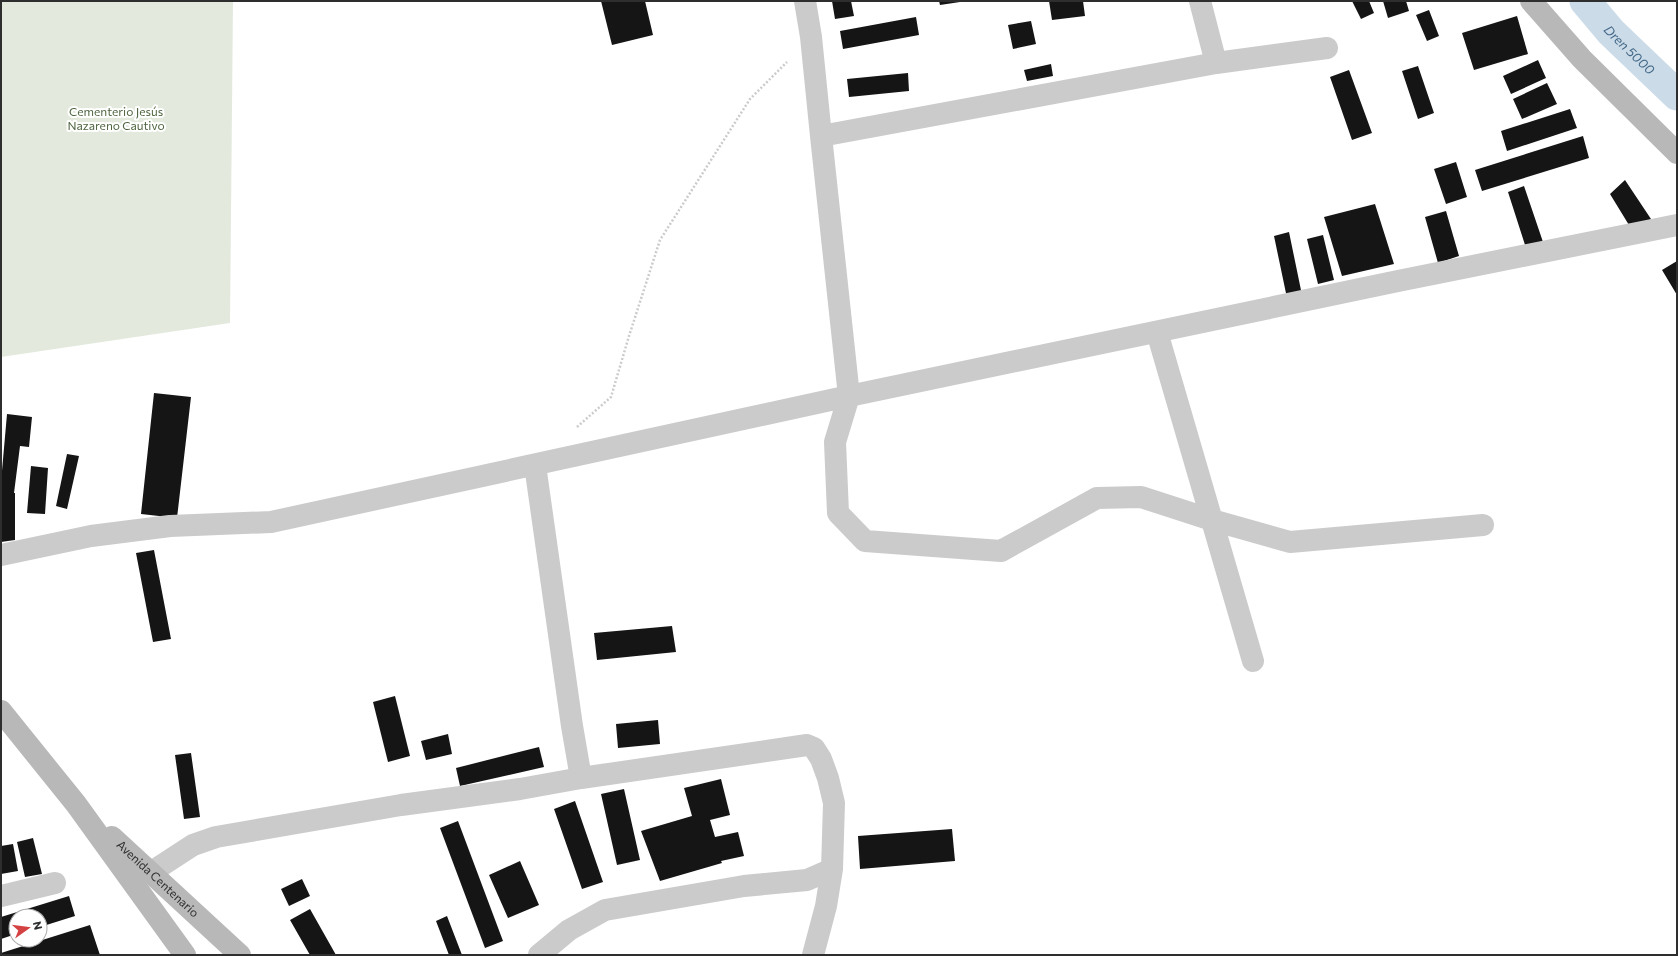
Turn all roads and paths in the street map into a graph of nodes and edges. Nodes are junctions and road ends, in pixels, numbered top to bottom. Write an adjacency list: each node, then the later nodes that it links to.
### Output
1 (805, 1): 4 (street)
2 (1200, 1): 6 (street)
3 (1531, 1): 8 (street)
4 (811, 37): 7 (street); 12 (path)
5 (1327, 48): 6 (street)
6 (1216, 63): 7 (street)
7 (821, 136): 11 (street)
8 (1677, 153)
9 (1677, 225): 10 (street)
10 (1158, 332): 11 (street); 14 (street)
11 (849, 396): 13 (street); 14 (street)
12 (576, 428)
13 (535, 465): 16 (street); 19 (street)
14 (1212, 520): 15 (street); 17 (street)
15 (1483, 525)
16 (1, 555)
17 (1253, 661)
18 (1, 711): 20 (street, Avenida Centenario)
19 (581, 778): 21 (street); 22 (street)
20 (76, 804): 22 (street, Avenida Centenario); 25 (street, Avenida Centenario)
21 (832, 870): 27 (street); 28 (street)
22 (150, 873): 26 (street, Avenida Centenario)
23 (55, 883): 24 (street)
24 (1, 896)
25 (185, 955)
26 (240, 955)
27 (539, 955)
28 (812, 955)

